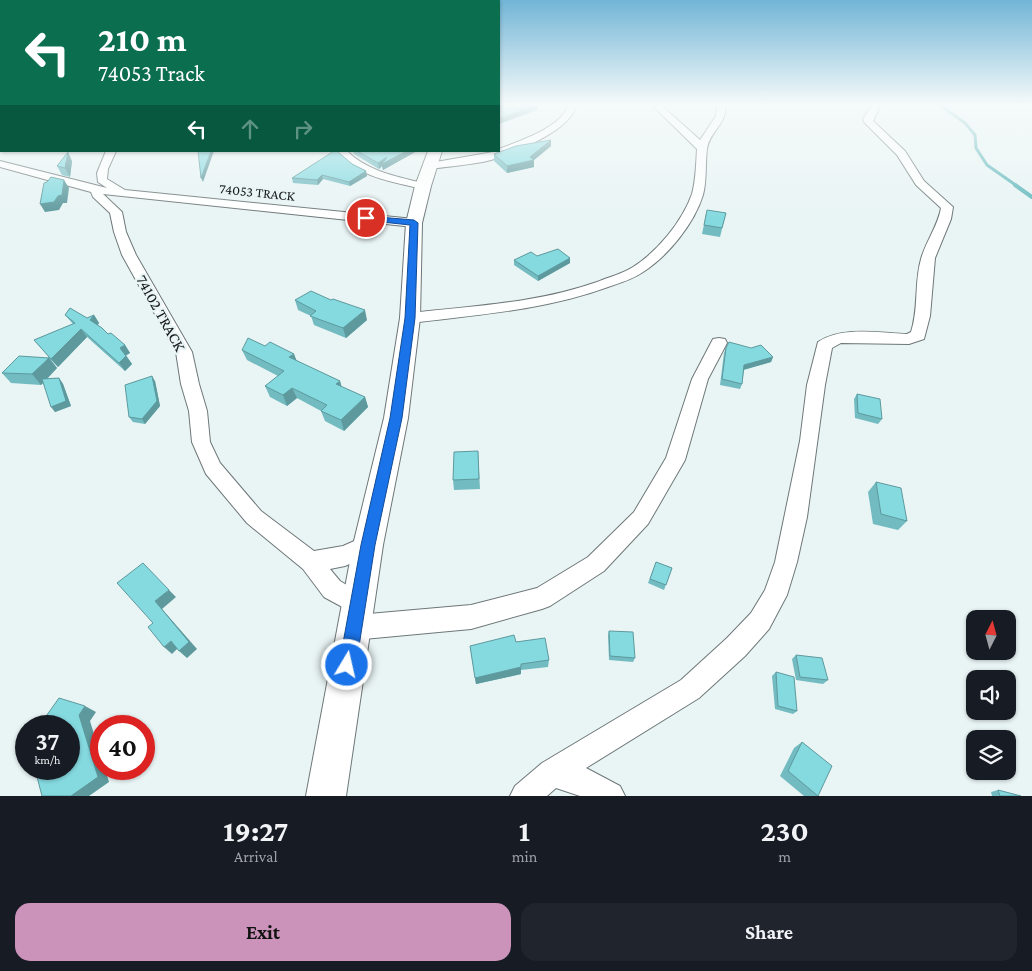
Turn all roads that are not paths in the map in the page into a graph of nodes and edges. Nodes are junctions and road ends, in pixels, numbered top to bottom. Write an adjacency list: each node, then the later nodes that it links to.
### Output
1 (525, 142): 9 (street)
2 (696, 142): 5 (street)
3 (704, 142): 5 (street)
4 (890, 142): 18 (street)
5 (702, 148): 13 (street)
6 (111, 152): 11 (street)
7 (342, 152): 9 (street)
8 (0, 164): 10 (street)
9 (429, 168): 12 (street)
10 (97, 190): 11 (street, 74053 TRACK); 16 (street, 74102 TRACK)
11 (125, 194): 12 (street, 74053 TRACK)
12 (414, 223): 13 (street)
13 (410, 318): 15 (street)
14 (719, 343): 17 (street)
15 (368, 545): 16 (street); 17 (street)
16 (311, 562): 17 (street, 74102 TRACK)
17 (355, 616): 19 (street)
18 (552, 773): 20 (street); 21 (street)
19 (326, 796)
20 (524, 796)
21 (610, 796)

